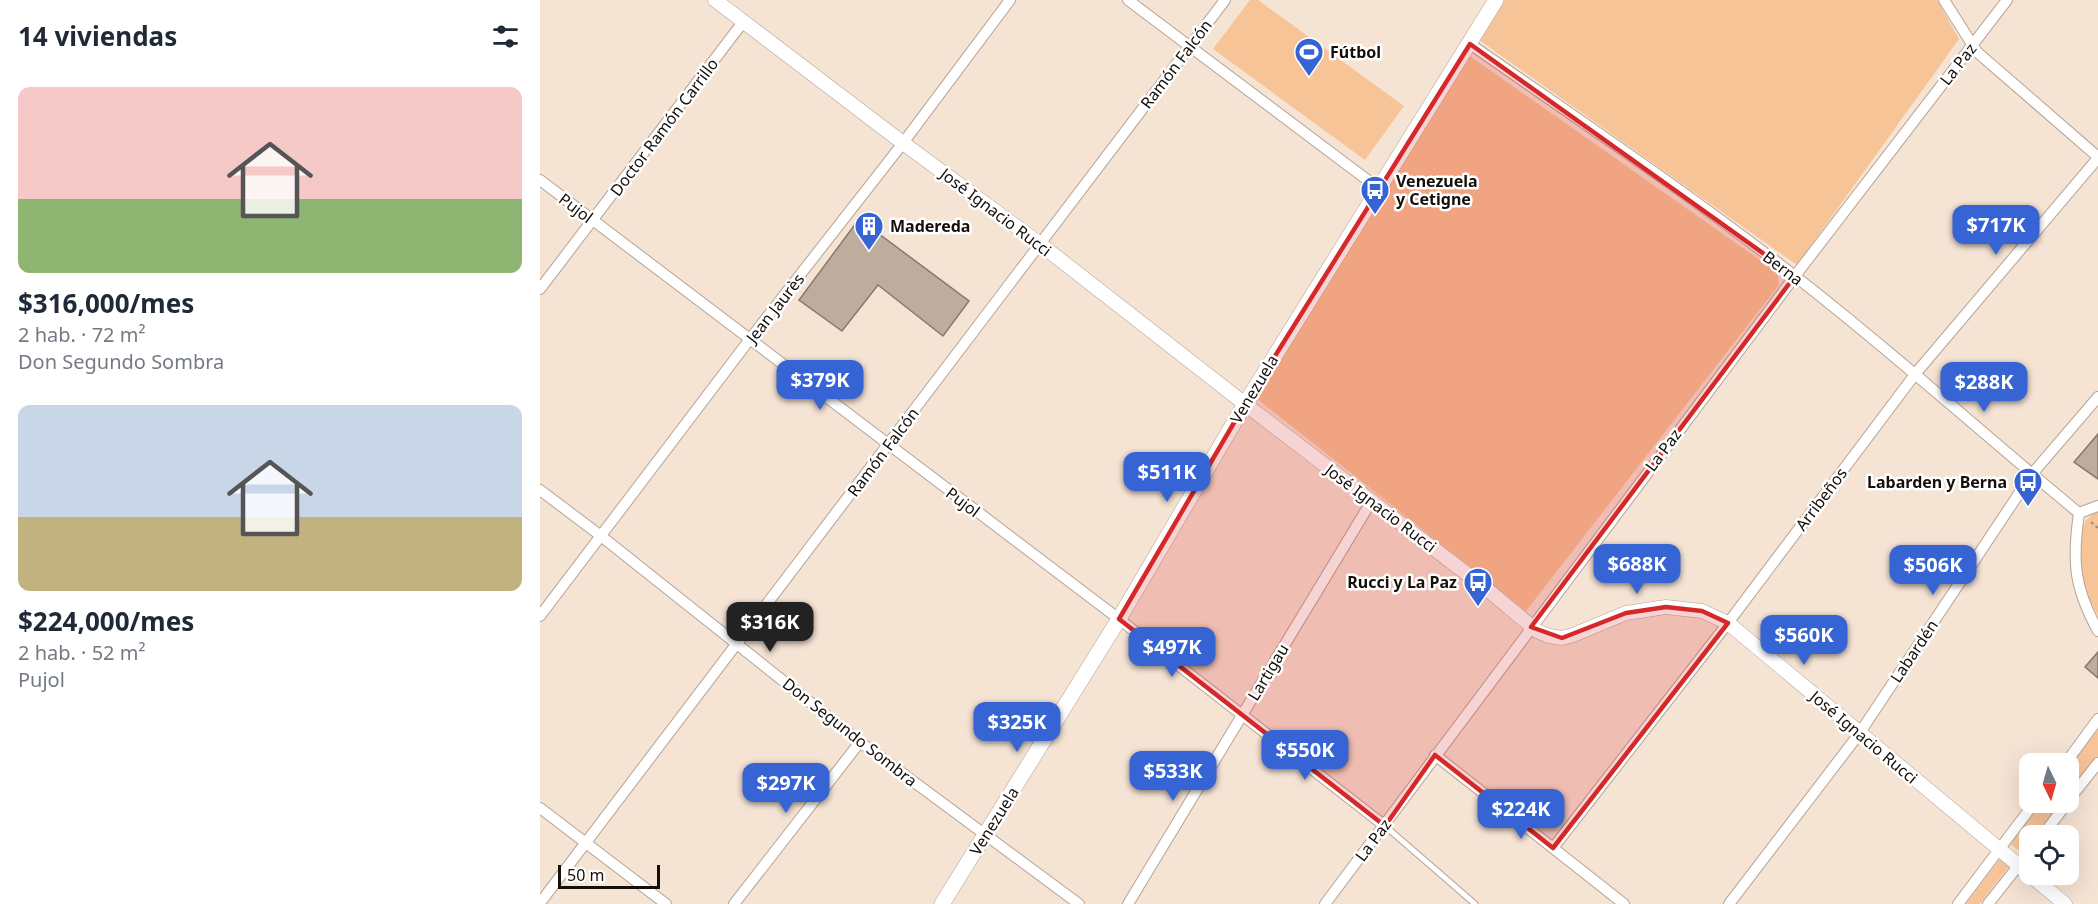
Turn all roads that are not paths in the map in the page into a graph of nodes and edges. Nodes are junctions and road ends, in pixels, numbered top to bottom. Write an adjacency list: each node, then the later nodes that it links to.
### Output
1 (715, 0): 8 (street, José Ignacio Rucci)
2 (1010, 0): 12 (street, Jean Jaurès)
3 (1128, 0): 10 (street)
4 (1225, 0): 10 (street, Ramón Falcón)
5 (1496, 0): 9 (main road, Venezuela)
6 (1944, 0): 11 (street)
7 (2007, 0): 11 (street, La Paz)
8 (743, 22): 12 (street, José Ignacio Rucci); 16 (street, Doctor Ramón Carrillo)
9 (1470, 44): 15 (main road, Venezuela); 18 (street, Berna)
10 (1189, 46): 15 (street); 17 (street, Ramón Falcón)
11 (1972, 46): 13 (street); 18 (street, La Paz)
12 (903, 143): 17 (street, José Ignacio Rucci); 20 (street, Jean Jaurès)
13 (2098, 157): 21 (street, Arribeños)
14 (540, 180): 16 (street, Pujol)
15 (1378, 188): 23 (main road, Venezuela)
16 (593, 220): 19 (street, Doctor Ramón Carrillo); 20 (street, Pujol)
17 (1040, 244): 23 (street, José Ignacio Rucci); 24 (street, Ramón Falcón)
18 (1795, 276): 21 (street, Berna); 34 (street, La Paz)
19 (540, 289)
20 (750, 339): 24 (street, Pujol); 30 (street, Jean Jaurès)
21 (1916, 373): 25 (street, Berna); 33 (street, Arribeños)
22 (2098, 397): 25 (street, Labardén)
23 (1245, 404): 27 (street, José Ignacio Rucci); 32 (main road, Venezuela)
24 (888, 446): 32 (street, Pujol); 36 (street, Ramón Falcón)
25 (2032, 474): 29 (street, Berna); 39 (street, Labardén)
26 (540, 490): 30 (street, Don Segundo Sombra)
27 (1371, 502): 34 (street, José Ignacio Rucci); 37 (street, Lartigau)
28 (2098, 506): 29 (street)
29 (2079, 513): 35 (street)
30 (601, 536): 31 (street, Jean Jaurès); 36 (street, Don Segundo Sombra)
31 (540, 616)
32 (1119, 619): 37 (street, Pujol); 50 (main road, Venezuela)
33 (1728, 623): 34 (street, José Ignacio Rucci); 39 (street, José Ignacio Rucci); 52 (street, Arribeños)
34 (1531, 627): 42 (street, La Paz)
35 (2098, 631)
36 (737, 644): 40 (street, Don Segundo Sombra); 51 (street, Ramón Falcón)
37 (1242, 715): 49 (street, Pujol); 61 (street, Lartigau)
38 (2098, 719): 41 (street)
39 (1859, 734): 53 (street, José Ignacio Rucci); 65 (street, Labardén)
40 (860, 742): 50 (street, Don Segundo Sombra); 58 (street)
41 (2073, 753)
42 (1435, 755): 49 (street, La Paz); 52 (street)
43 (2098, 764): 44 (street)
44 (2079, 788)
45 (540, 808): 51 (street)
46 (2027, 813): 53 (street)
47 (2060, 813): 48 (street)
48 (2050, 825)
49 (1385, 826): 62 (street, La Paz); 63 (lane)
50 (986, 835): 59 (main road, Venezuela); 60 (street, Don Segundo Sombra)
51 (586, 843): 56 (street, Ramón Falcón); 57 (street)
52 (1553, 848): 64 (street)
53 (2000, 850): 54 (street, José Ignacio Rucci); 66 (street)
54 (2019, 866): 67 (street)
55 (2042, 885): 68 (street, José Ignacio Rucci)
56 (540, 903)
57 (666, 904)
58 (734, 904)
59 (942, 904)
60 (1079, 904)
61 (1128, 904)
62 (1325, 904)
63 (1475, 904)
64 (1624, 904)
65 (1729, 904)
66 (1958, 904)
67 (1988, 904)
68 (2065, 904)

